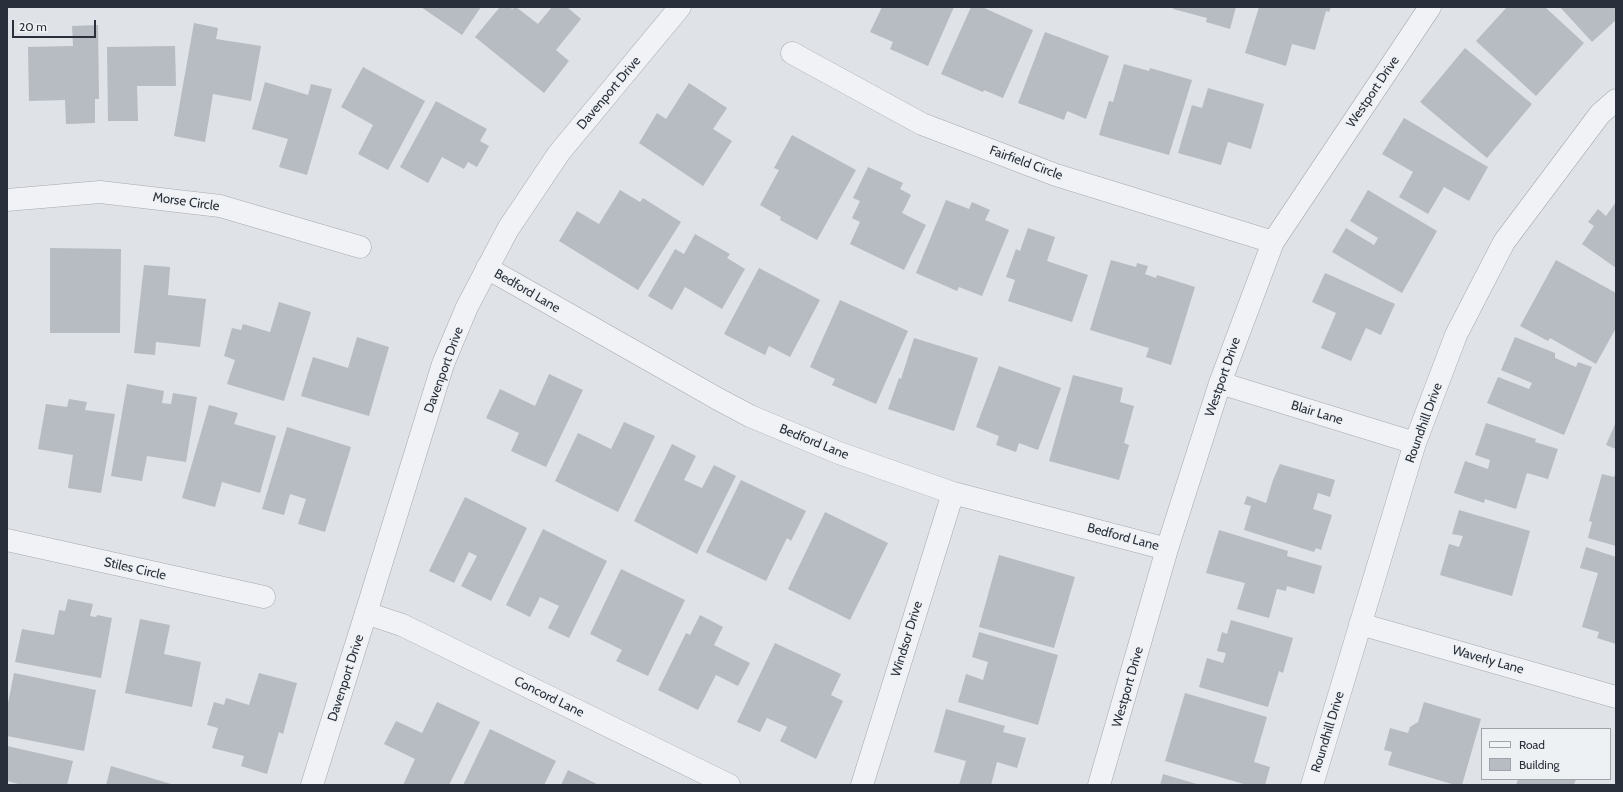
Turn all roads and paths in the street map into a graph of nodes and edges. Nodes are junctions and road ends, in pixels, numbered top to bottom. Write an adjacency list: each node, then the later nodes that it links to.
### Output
1 (680, 7): 8 (street, Davenport Drive)
2 (1430, 7): 6 (street, Westport Drive)
3 (792, 53): 6 (street, Fairfield Circle)
4 (1616, 100): 10 (street, Roundhill Drive)
5 (7, 200): 7 (street, Morse Circle)
6 (1273, 242): 9 (street, Westport Drive)
7 (360, 247)
8 (487, 268): 11 (street, Bedford Lane); 15 (street, Davenport Drive)
9 (1220, 383): 10 (street, Blair Lane); 13 (street, Westport Drive)
10 (1415, 443): 16 (street, Roundhill Drive)
11 (953, 493): 13 (street, Bedford Lane); 20 (street, Windsor Drive)
12 (7, 540): 14 (street, Stiles Circle)
13 (1167, 549): 21 (street, Westport Drive)
14 (264, 598)
15 (366, 613): 18 (street, Davenport Drive); 19 (street, Concord Lane)
16 (1360, 624): 17 (street, Waverly Lane); 22 (street, Roundhill Drive)
17 (1616, 697)
18 (312, 785)
19 (729, 785)
20 (862, 785)
21 (1099, 785)
22 (1312, 785)

